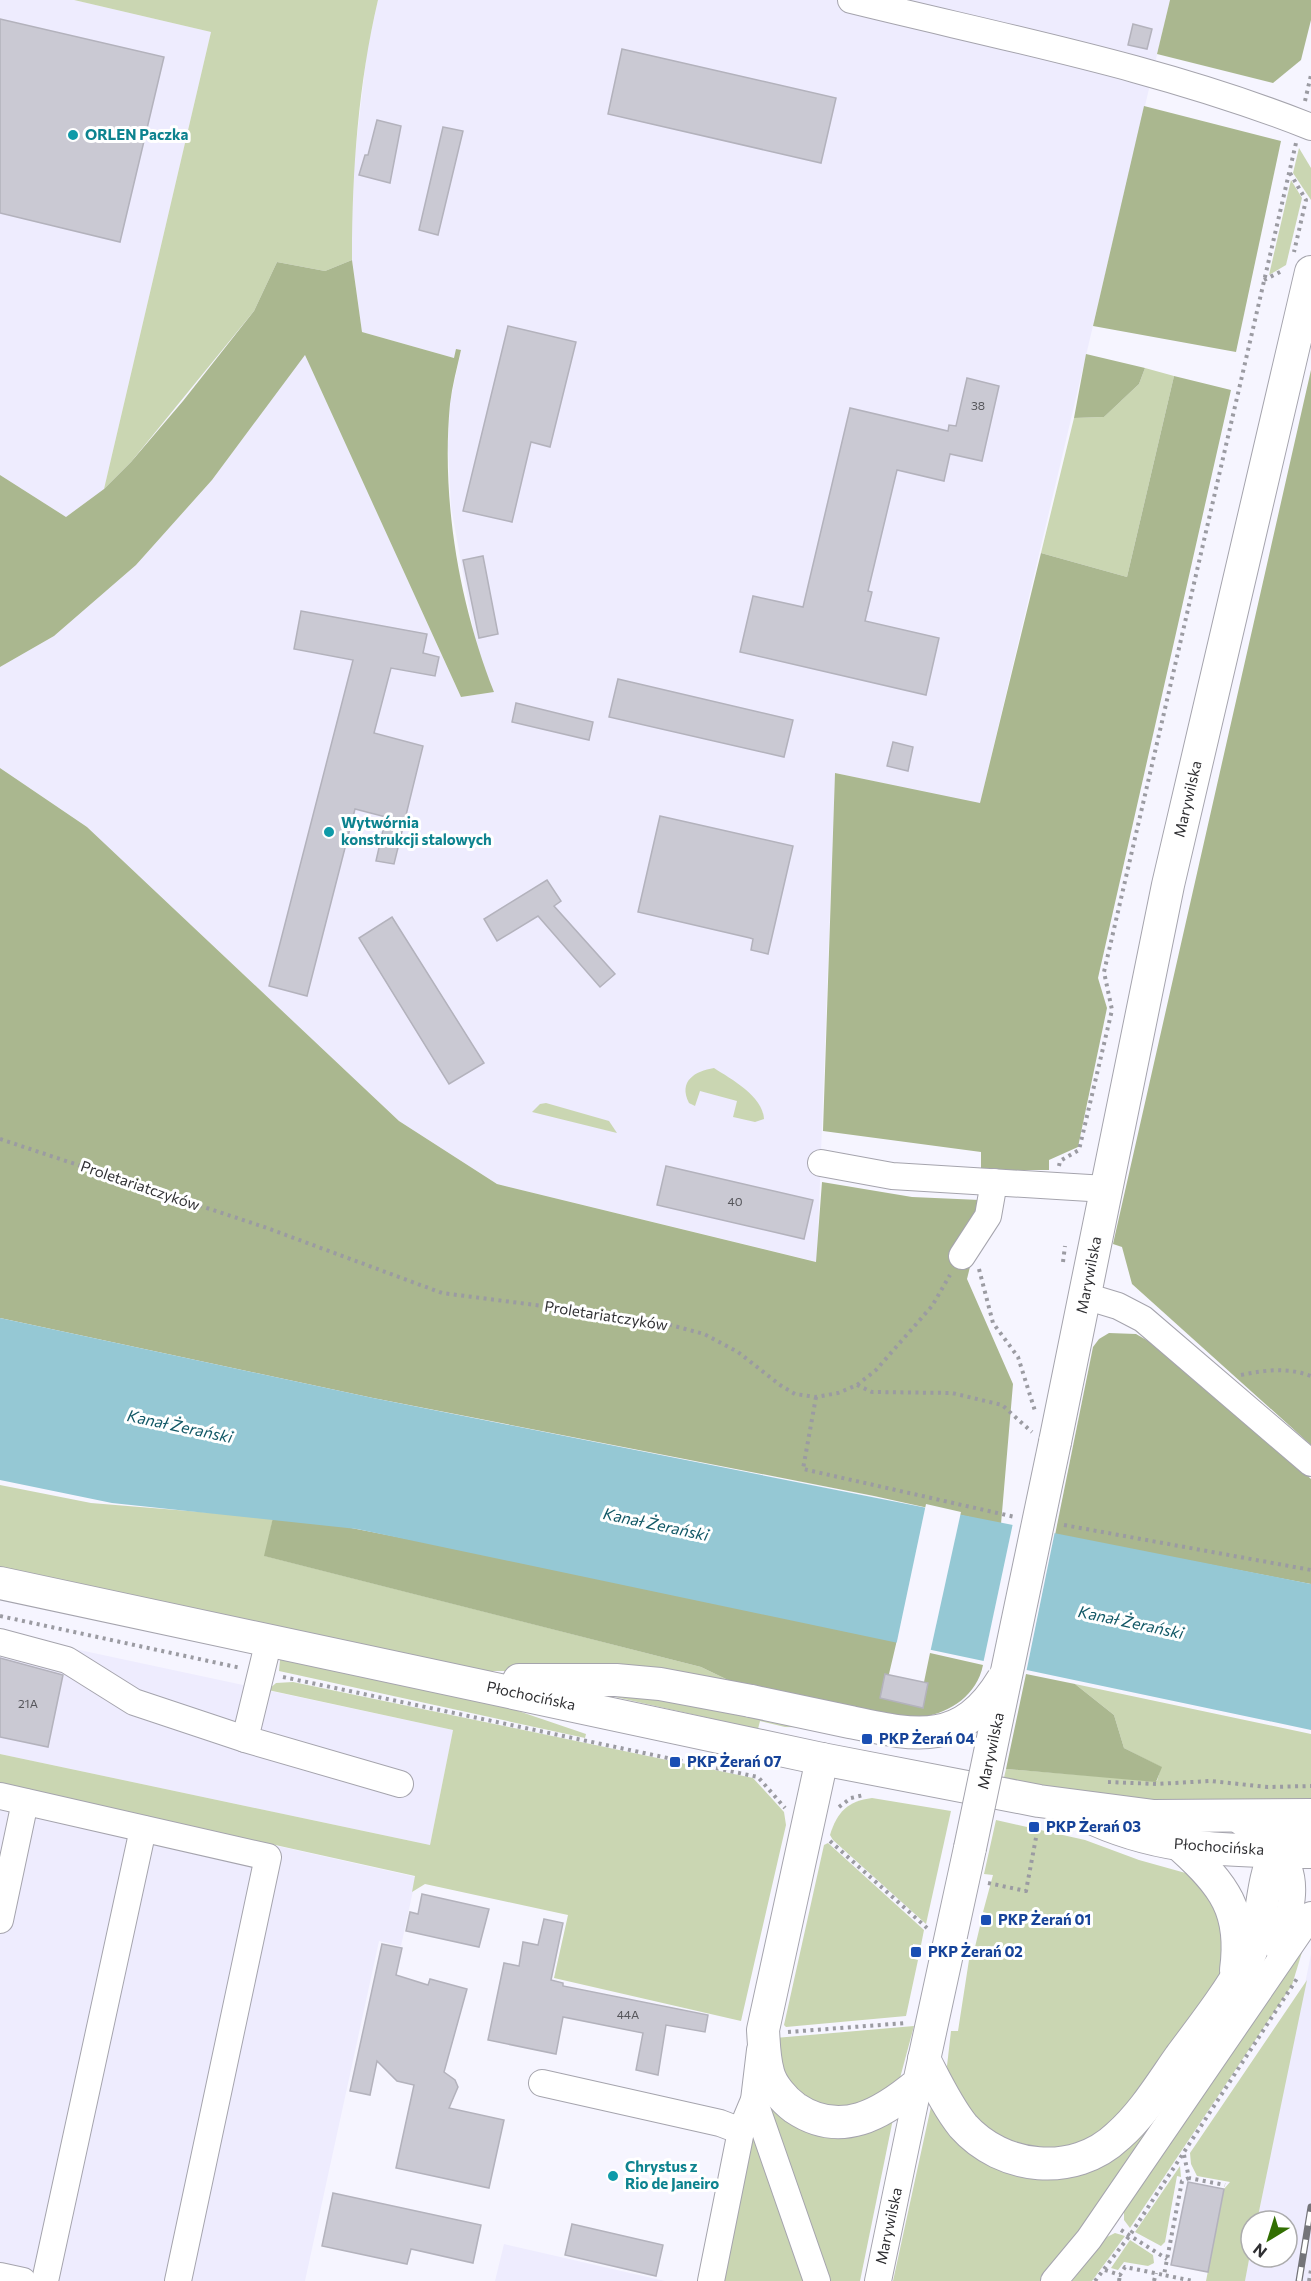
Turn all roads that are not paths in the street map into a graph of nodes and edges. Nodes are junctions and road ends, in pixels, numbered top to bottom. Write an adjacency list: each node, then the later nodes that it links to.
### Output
1 (851, 0): 2 (street)
2 (1306, 125)
3 (1298, 265): 6 (main road, Marywilska)
4 (821, 1163): 5 (street)
5 (994, 1182): 6 (street); 7 (street)
6 (1106, 1189): 8 (main road, Marywilska)
7 (967, 1248)
8 (1085, 1296): 9 (street); 13 (main road, Marywilska, bridge)
9 (1311, 1463)
10 (0, 1583): 11 (main road, Płochocińska)
11 (269, 1640): 14 (main road, Płochocińska); 15 (street)
12 (0, 1642): 15 (street)
13 (1007, 1674): 14 (main road, bridge); 33 (main road, Marywilska, bridge)
14 (466, 1682): 16 (main road, Płochocińska)
15 (245, 1739): 17 (street)
16 (822, 1759): 20 (main road, Płochocińska); 32 (main road)
17 (400, 1784)
18 (0, 1796): 19 (street)
19 (25, 1802): 24 (street); 29 (street)
20 (1062, 1805): 21 (main road, Płochocińska); 25 (main road, Płochocińska)
21 (1231, 1814): 22 (main road, Płochocińska); 26 (street)
22 (1311, 1815)
23 (1311, 1824): 26 (main road)
24 (142, 1828): 39 (street); 40 (street)
25 (1182, 1847): 26 (main road, Płochocińska); 31 (main road)
26 (1278, 1852): 27 (main road, Płochocińska); 30 (street); 31 (main road)
27 (1311, 1852)
28 (1311, 1915): 30 (street)
29 (0, 1920)
30 (1274, 1967): 44 (street)
31 (1235, 1978): 33 (main road)
32 (772, 2031): 33 (main road); 35 (street)
33 (921, 2071): 43 (street, Marywilska)
34 (542, 2083): 36 (street)
35 (754, 2100): 36 (street); 42 (street)
36 (741, 2132): 41 (street)
37 (0, 2276): 38 (street)
38 (23, 2281)
39 (45, 2281)
40 (178, 2281)
41 (711, 2281)
42 (817, 2281)
43 (878, 2281)
44 (1054, 2281)

